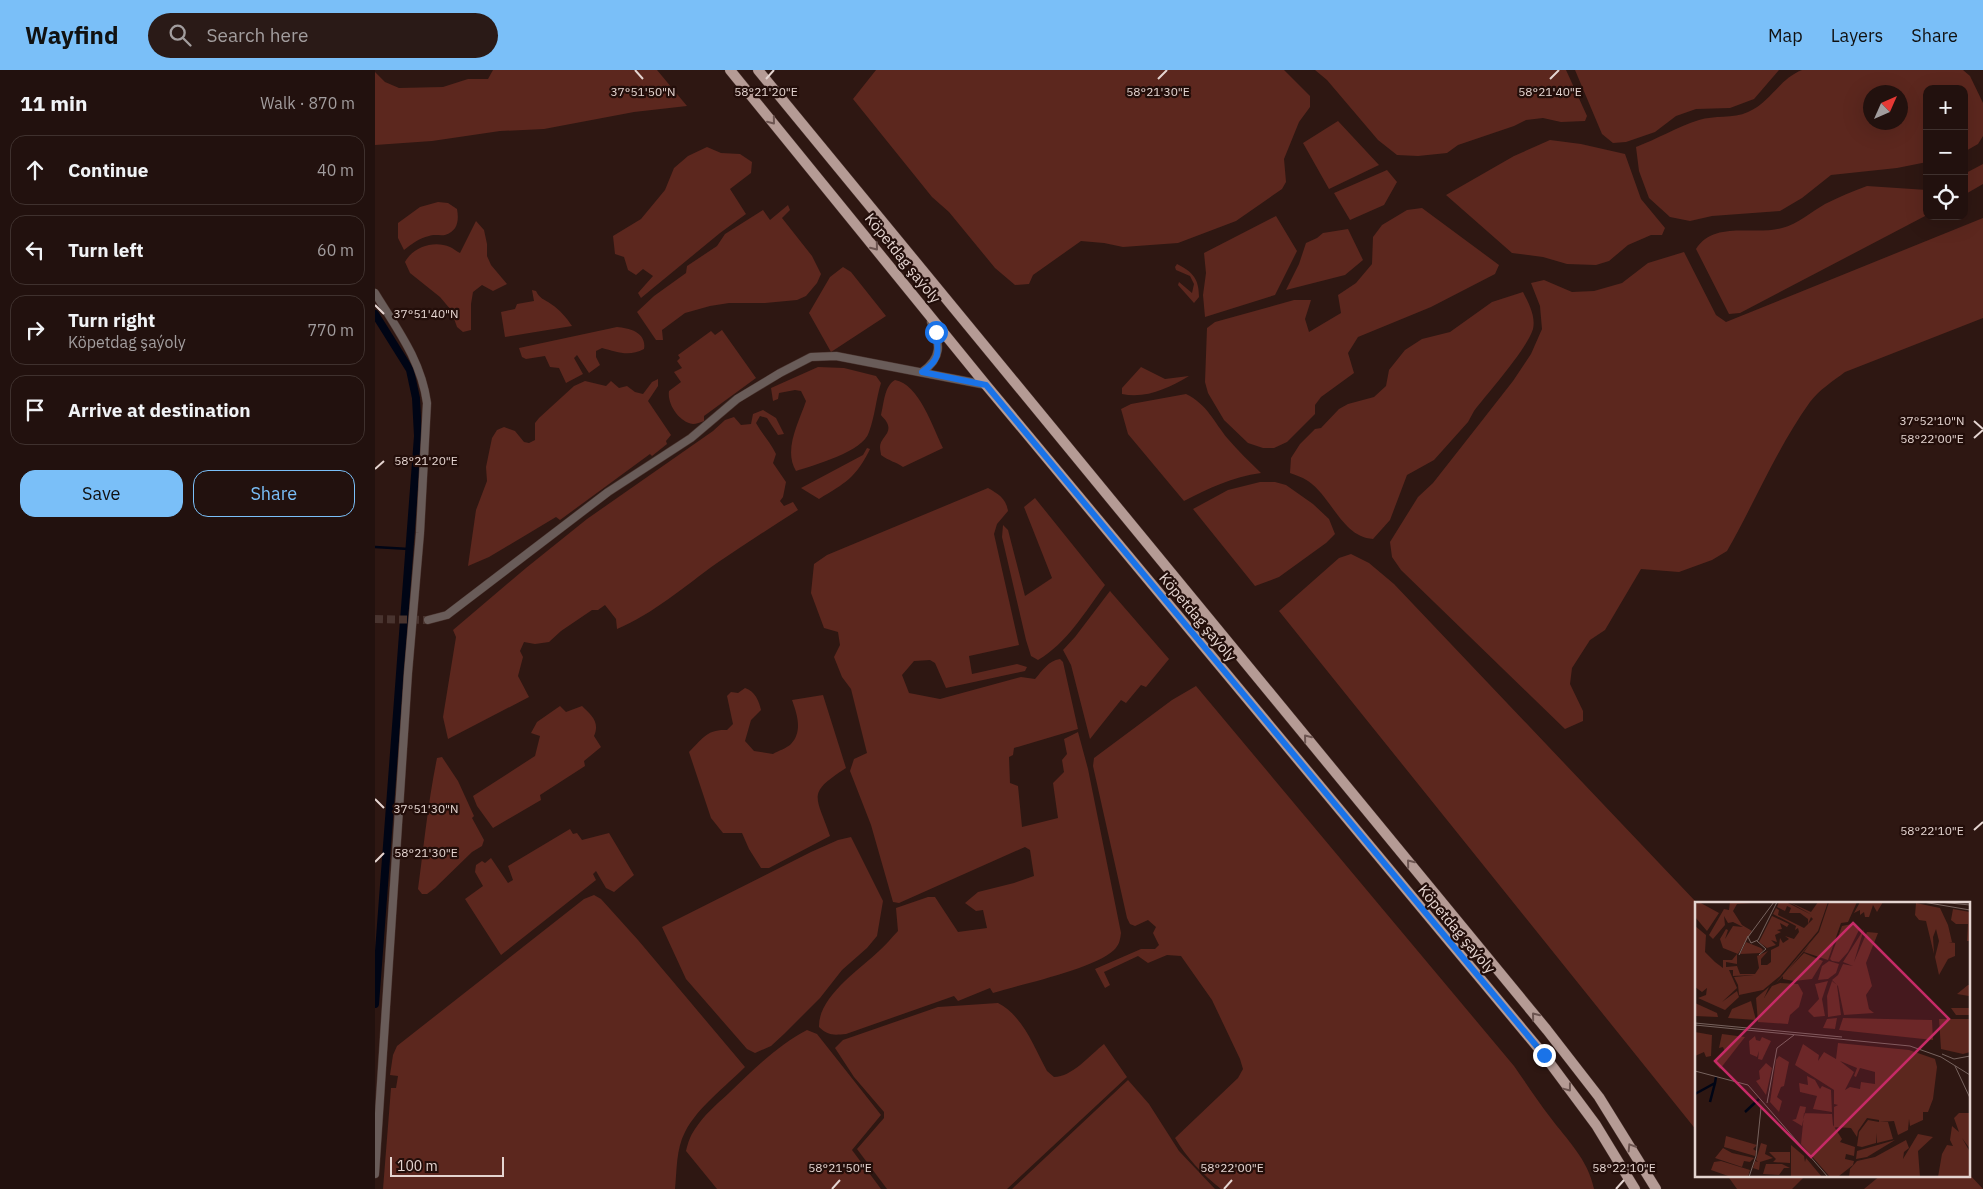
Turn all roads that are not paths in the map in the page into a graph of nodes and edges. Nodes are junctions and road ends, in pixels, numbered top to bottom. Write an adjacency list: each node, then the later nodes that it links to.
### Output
1 (730, 70): 4 (main road, Köpetdag şaýoly, one-way to 4)
2 (758, 70): 10 (main road, Köpetdag şaýoly, one-way to 2)
3 (375, 293): 8 (street)
4 (925, 309): 5 (street); 6 (main road, Köpetdag şaýoly)
5 (922, 372): 6 (street); 7 (street)
6 (986, 385): 9 (main road, Köpetdag şaýoly, one-way to 9)
7 (428, 620)
8 (375, 1174)
9 (1635, 1189)
10 (1656, 1189)

